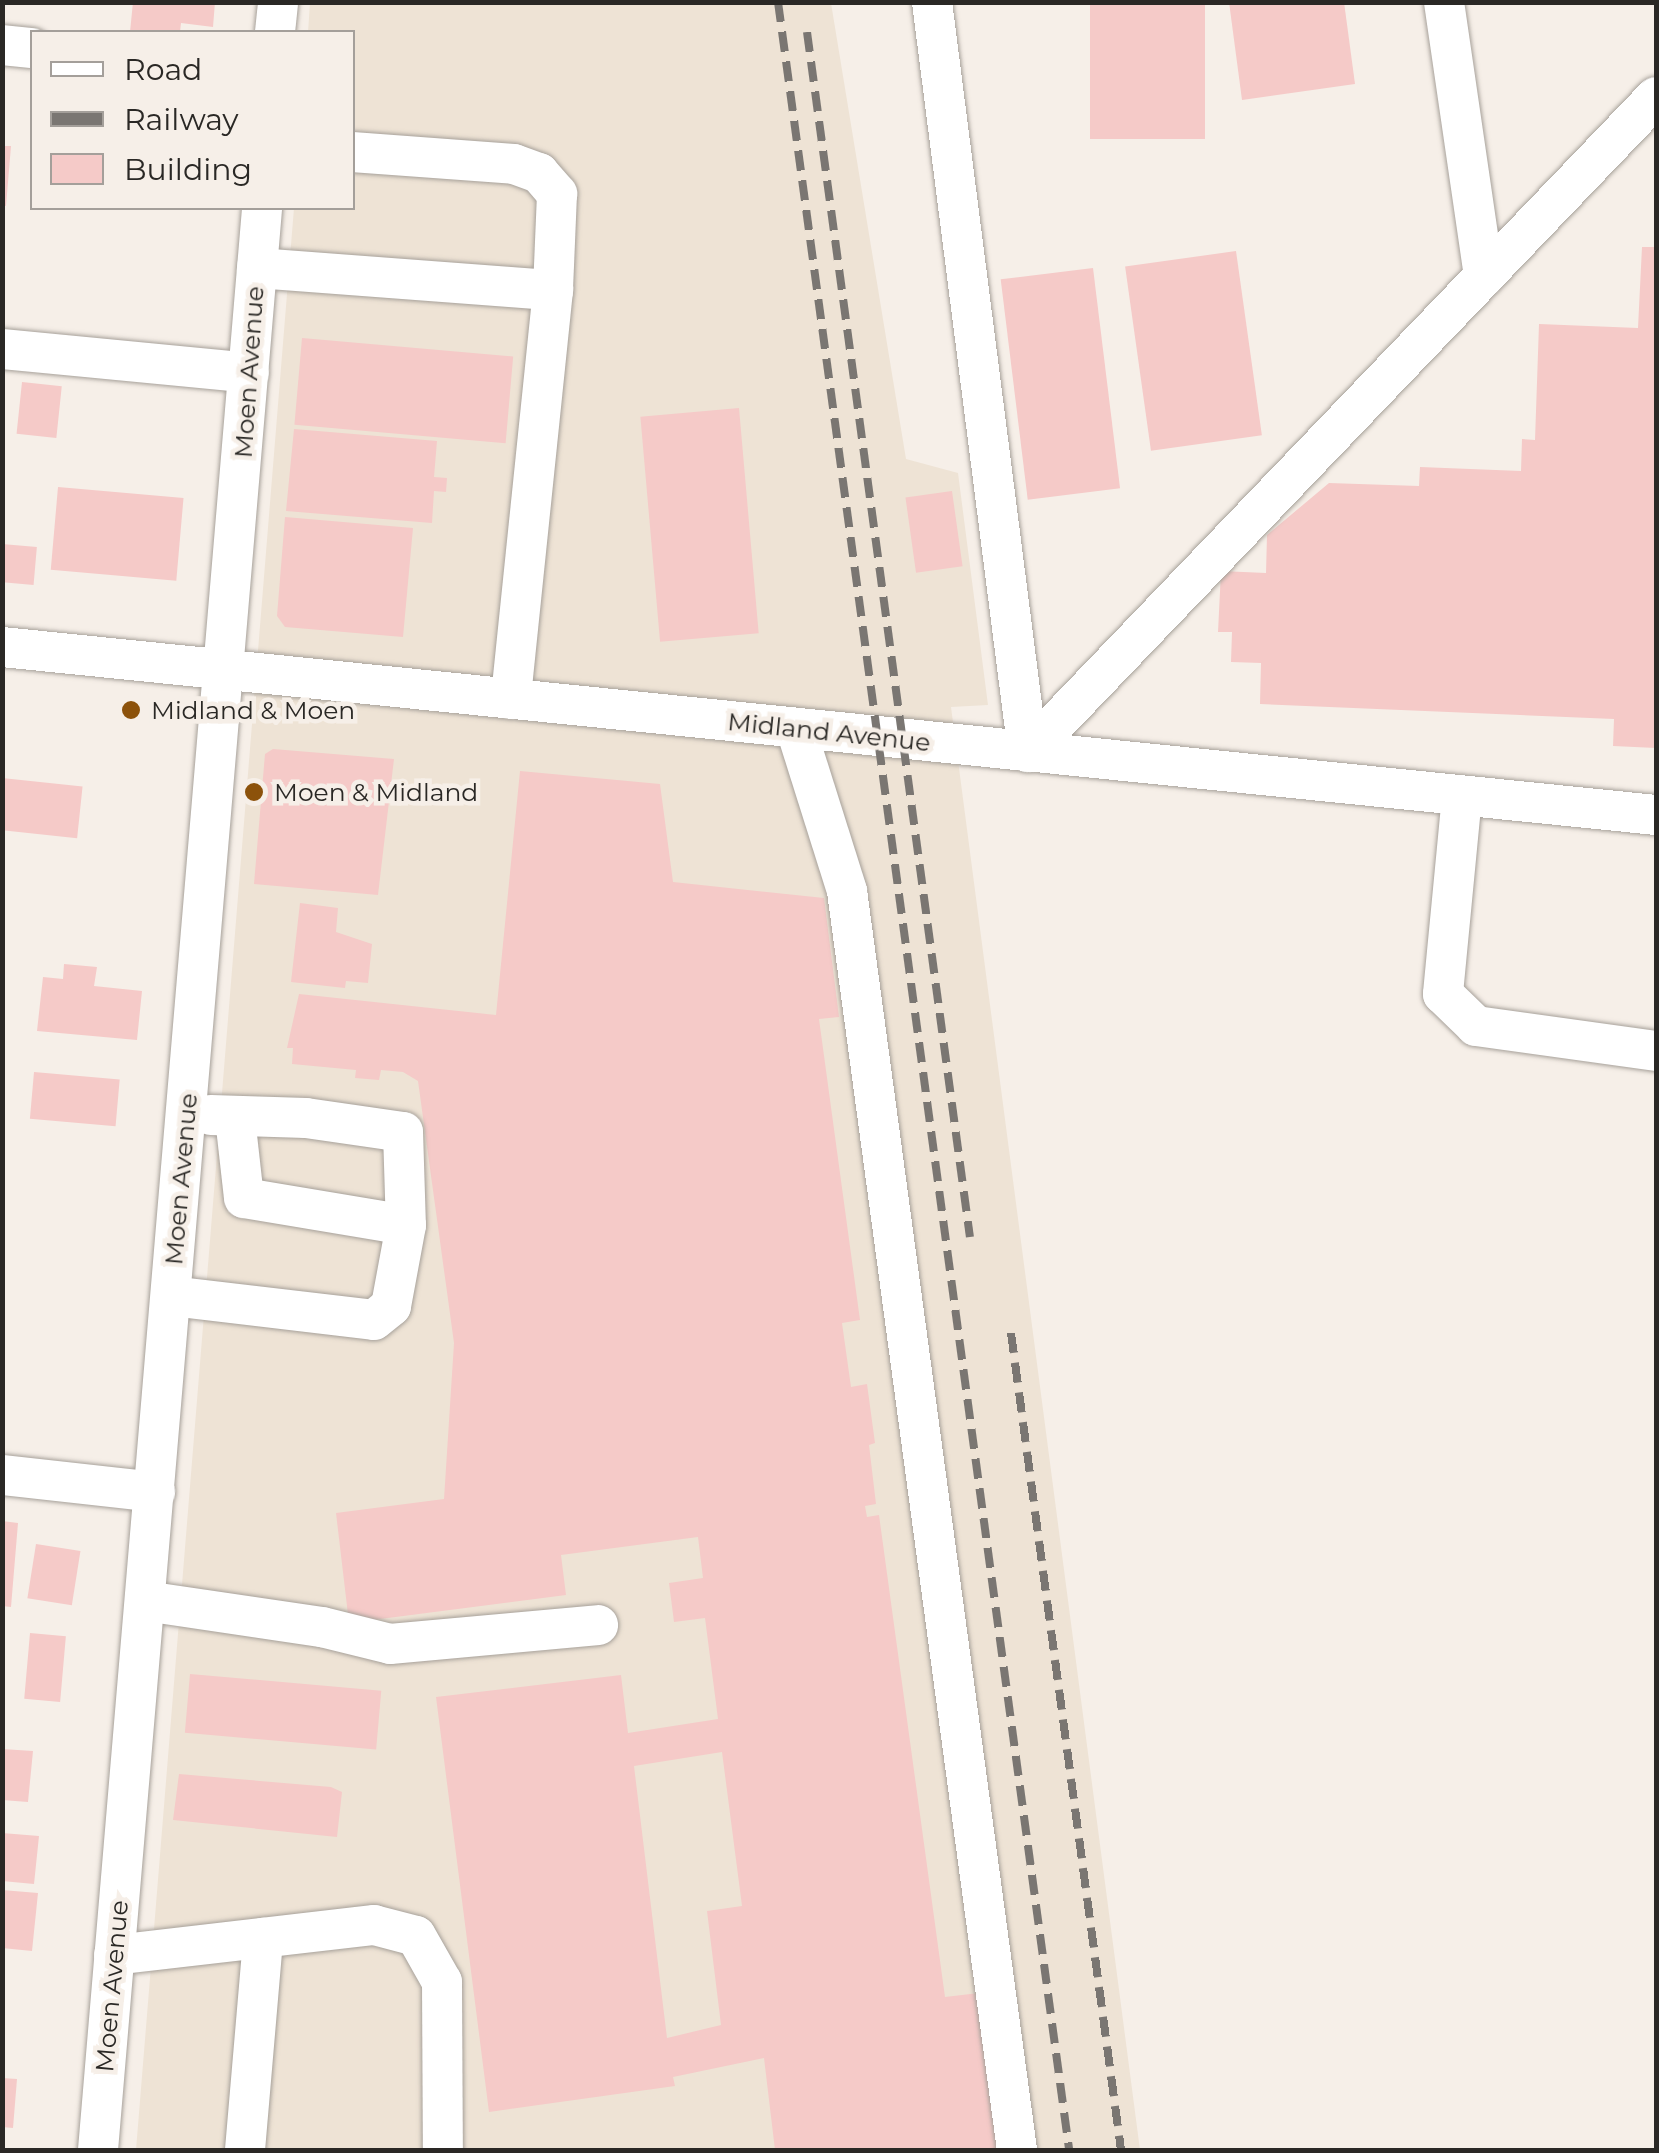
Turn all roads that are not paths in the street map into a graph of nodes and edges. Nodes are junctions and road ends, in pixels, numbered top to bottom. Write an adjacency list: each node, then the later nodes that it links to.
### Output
1 (278, 2): 4 (street)
2 (932, 2): 19 (street)
3 (1444, 2): 11 (street)
4 (275, 30)
5 (2, 45): 6 (street)
6 (30, 48)
7 (1656, 97): 11 (street)
8 (355, 152): 12 (street)
9 (262, 210): 10 (street, Moen Avenue)
10 (257, 268): 12 (street); 14 (street, Moen Avenue)
11 (1484, 276): 19 (street)
12 (553, 290): 17 (street)
13 (2, 348): 14 (street)
14 (248, 373): 16 (street, Moen Avenue)
15 (2, 647): 16 (street, Midland Avenue)
16 (225, 668): 17 (street, Midland Avenue); 23 (street, Moen Avenue)
17 (512, 699): 18 (street, Midland Avenue)
18 (796, 729): 19 (street, Midland Avenue); 36 (street)
19 (1028, 752): 20 (street, Midland Avenue)
20 (1462, 796): 21 (street, Midland Avenue); 22 (street)
21 (1656, 815)
22 (1656, 1051)
23 (187, 1112): 24 (street); 26 (street, Moen Avenue)
24 (235, 1118): 25 (street); 25 (street)
25 (406, 1225): 26 (street)
26 (171, 1296): 28 (street, Moen Avenue)
27 (2, 1475): 28 (street)
28 (154, 1492): 29 (street, Moen Avenue)
29 (145, 1601): 30 (street); 32 (street, Moen Avenue)
30 (598, 1625)
31 (262, 1938): 32 (street); 34 (street); 35 (street)
32 (114, 1955): 33 (street, Moen Avenue)
33 (98, 2150)
34 (246, 2150)
35 (443, 2150)
36 (1017, 2150)

